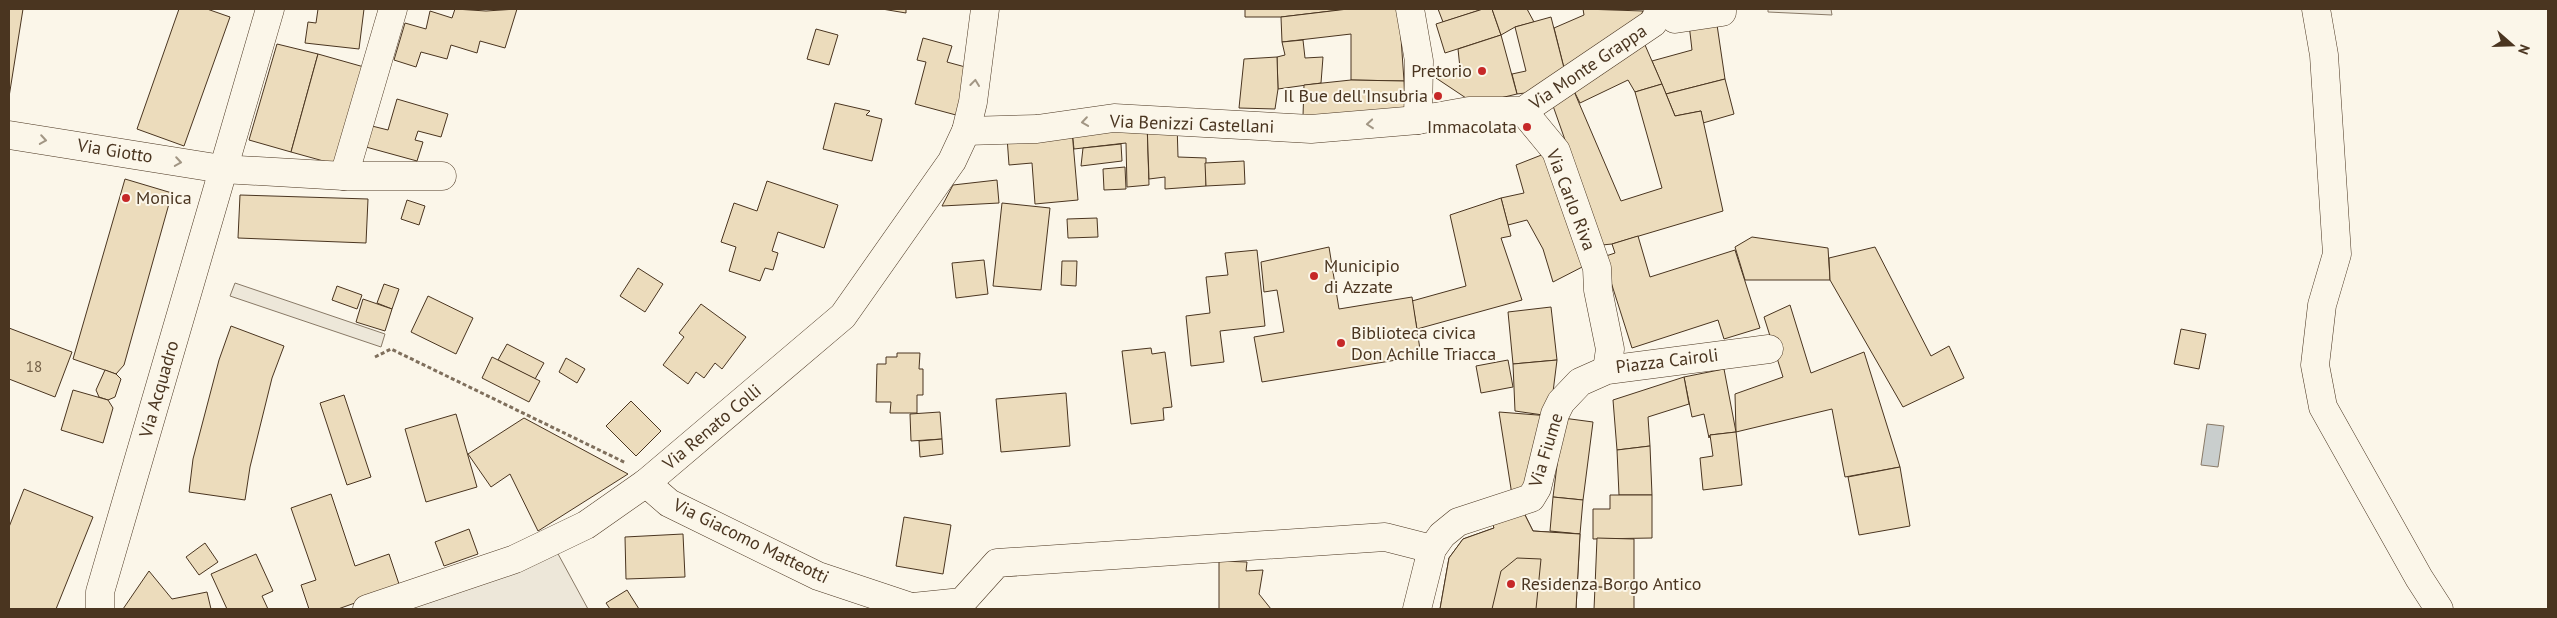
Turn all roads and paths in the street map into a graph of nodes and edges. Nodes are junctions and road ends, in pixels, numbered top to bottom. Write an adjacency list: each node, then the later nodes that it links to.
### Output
1 (270, 9): 13 (street, Via Acquadro)
2 (394, 9): 14 (street)
3 (985, 9): 11 (street, Via Renato Colli, one-way to 3)
4 (1410, 9): 10 (street)
5 (1661, 9): 9 (street, Via Monte Grappa)
6 (1679, 9): 7 (street)
7 (1722, 9)
8 (2316, 9): 26 (street)
9 (1523, 111): 10 (street, Via Monte Grappa); 16 (street, Via Carlo Riva)
10 (1418, 120): 11 (street, Via Benizzi Castellani, one-way to 11)
11 (966, 130): 20 (street, Via Renato Colli)
12 (9, 135): 13 (street, Via Giotto, one-way to 13)
13 (222, 169): 14 (street); 23 (street, Via Acquadro)
14 (344, 176): 15 (street)
15 (442, 176)
16 (1597, 268): 19 (street, Piazza Cairoli)
17 (1769, 349): 19 (street, Piazza Cairoli)
18 (375, 357): 20 (path)
19 (1607, 370): 21 (street, Via Fiume)
20 (650, 480): 22 (street, Via Giacomo Matteotti); 24 (street, Via Renato Colli)
21 (1432, 549): 22 (street); 25 (street, Via Fiume)
22 (915, 608)
23 (100, 609)
24 (367, 609)
25 (1417, 609)
26 (2438, 609)

